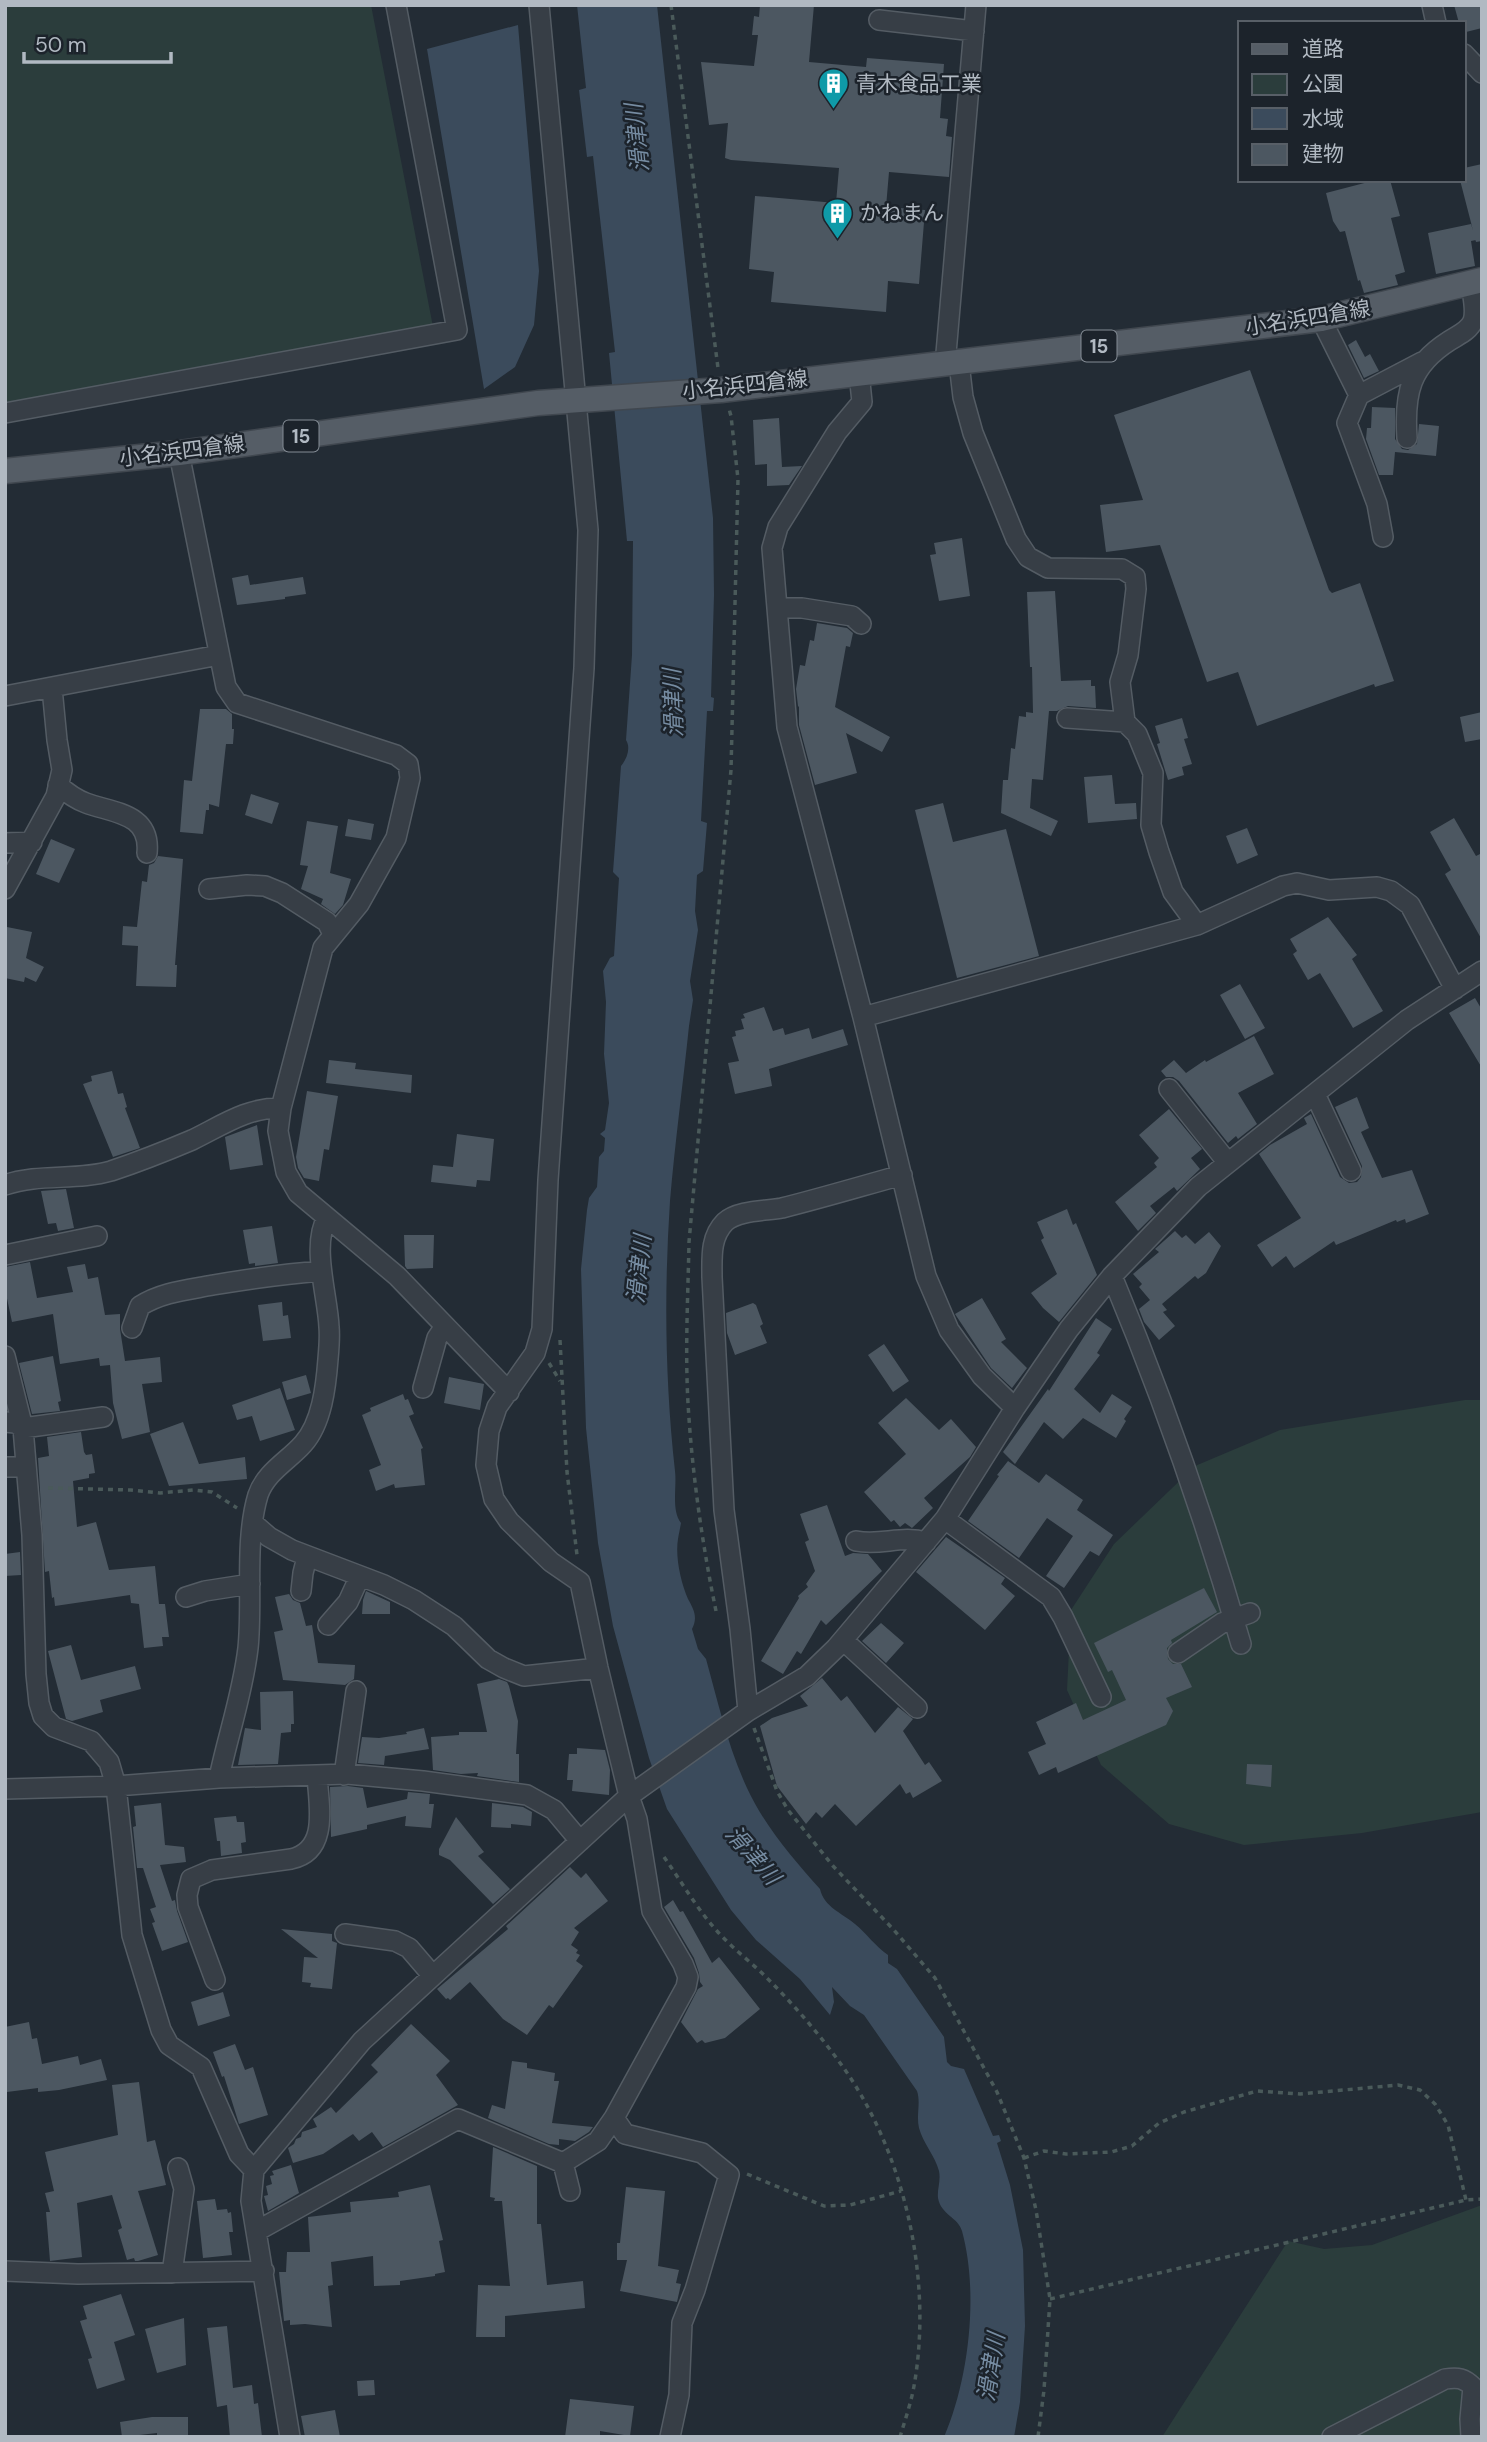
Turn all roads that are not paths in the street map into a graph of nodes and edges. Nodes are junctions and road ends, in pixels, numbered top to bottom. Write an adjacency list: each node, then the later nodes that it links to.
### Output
1 (396, 5): 15 (street)
2 (539, 5): 14 (street)
3 (976, 5): 5 (street)
4 (879, 20): 5 (street)
5 (974, 31): 11 (street)
6 (1466, 56): 7 (street)
7 (1482, 73)
8 (1476, 281): 9 (main road, 小名浜四倉線 / 15); 10 (street)
9 (1321, 319): 11 (main road, 小名浜四倉線 / 15); 13 (street)
10 (1422, 362): 13 (street); 16 (street)
11 (952, 364): 12 (main road, 小名浜四倉線 / 15); 26 (street)
12 (859, 373): 14 (main road, 小名浜四倉線 / 15); 20 (street)
13 (1359, 395): 19 (street)
14 (586, 399): 17 (main road, 小名浜四倉線 / 15); 54 (street)
15 (5, 413)
16 (1407, 439)
17 (178, 453): 18 (main road, 小名浜四倉線 / 15); 22 (street)
18 (5, 471)
19 (1383, 537)
20 (777, 608): 21 (street); 37 (street)
21 (862, 624)
22 (219, 655): 23 (street); 34 (street)
23 (52, 688): 24 (street); 27 (street)
24 (5, 696)
25 (1067, 718): 26 (street)
26 (1125, 722): 33 (street)
27 (58, 785): 28 (street); 30 (street)
28 (32, 842): 29 (street); 32 (street)
29 (5, 843)
30 (147, 853)
31 (209, 889): 34 (street)
32 (5, 890)
33 (1197, 925): 36 (street); 37 (street)
34 (333, 934): 40 (street)
35 (1482, 971): 36 (street)
36 (1455, 989): 39 (street)
37 (863, 1017): 43 (street)
38 (1169, 1089): 41 (street)
39 (1315, 1094): 41 (street); 42 (street)
40 (282, 1108): 44 (street); 45 (street)
41 (1228, 1163): 49 (street)
42 (1351, 1171)
43 (902, 1175): 55 (street); 78 (street)
44 (5, 1185)
45 (327, 1217): 48 (street); 50 (street)
46 (97, 1236): 47 (street)
47 (5, 1255)
48 (321, 1270): 51 (street); 61 (street)
49 (1112, 1276): 55 (street); 69 (street)
50 (446, 1326): 53 (street); 54 (street)
51 (132, 1328)
52 (5, 1356): 57 (street)
53 (423, 1388)
54 (509, 1392): 74 (street)
55 (1015, 1408): 60 (street)
56 (103, 1417): 57 (street)
57 (14, 1425): 59 (street)
58 (5, 1466): 59 (street)
59 (26, 1467): 82 (street)
60 (945, 1519): 63 (street); 76 (street)
61 (254, 1524): 64 (street); 66 (street)
62 (856, 1541): 63 (street)
63 (926, 1542): 71 (street)
64 (307, 1557): 65 (street); 67 (street)
65 (359, 1576): 70 (street); 74 (street)
66 (250, 1584): 68 (street); 81 (street)
67 (302, 1591)
68 (186, 1598)
69 (1242, 1615): 72 (street); 73 (street)
70 (328, 1625)
71 (843, 1640): 77 (street); 78 (street)
72 (1241, 1644)
73 (1178, 1653)
74 (598, 1668): 84 (street)
75 (356, 1691): 79 (street)
76 (1101, 1697)
77 (917, 1708)
78 (745, 1713): 84 (street)
79 (344, 1774): 80 (street); 85 (street)
80 (317, 1776): 81 (street); 88 (street)
81 (219, 1778): 82 (street)
82 (116, 1786): 83 (street); 92 (street)
83 (5, 1789)
84 (632, 1793): 85 (street); 89 (street)
85 (580, 1842): 87 (street)
86 (345, 1934): 87 (street)
87 (433, 1976): 92 (street)
88 (215, 1980)
89 (614, 2118): 90 (street); 99 (street)
90 (563, 2163): 93 (street); 94 (street)
91 (178, 2168): 97 (street)
92 (254, 2170): 94 (street)
93 (570, 2191)
94 (257, 2231): 96 (street)
95 (5, 2271): 97 (street)
96 (264, 2271): 97 (street); 98 (street)
97 (172, 2273)
98 (290, 2437)
99 (670, 2437)
100 (1332, 2437): 101 (street)
101 (1471, 2437)

